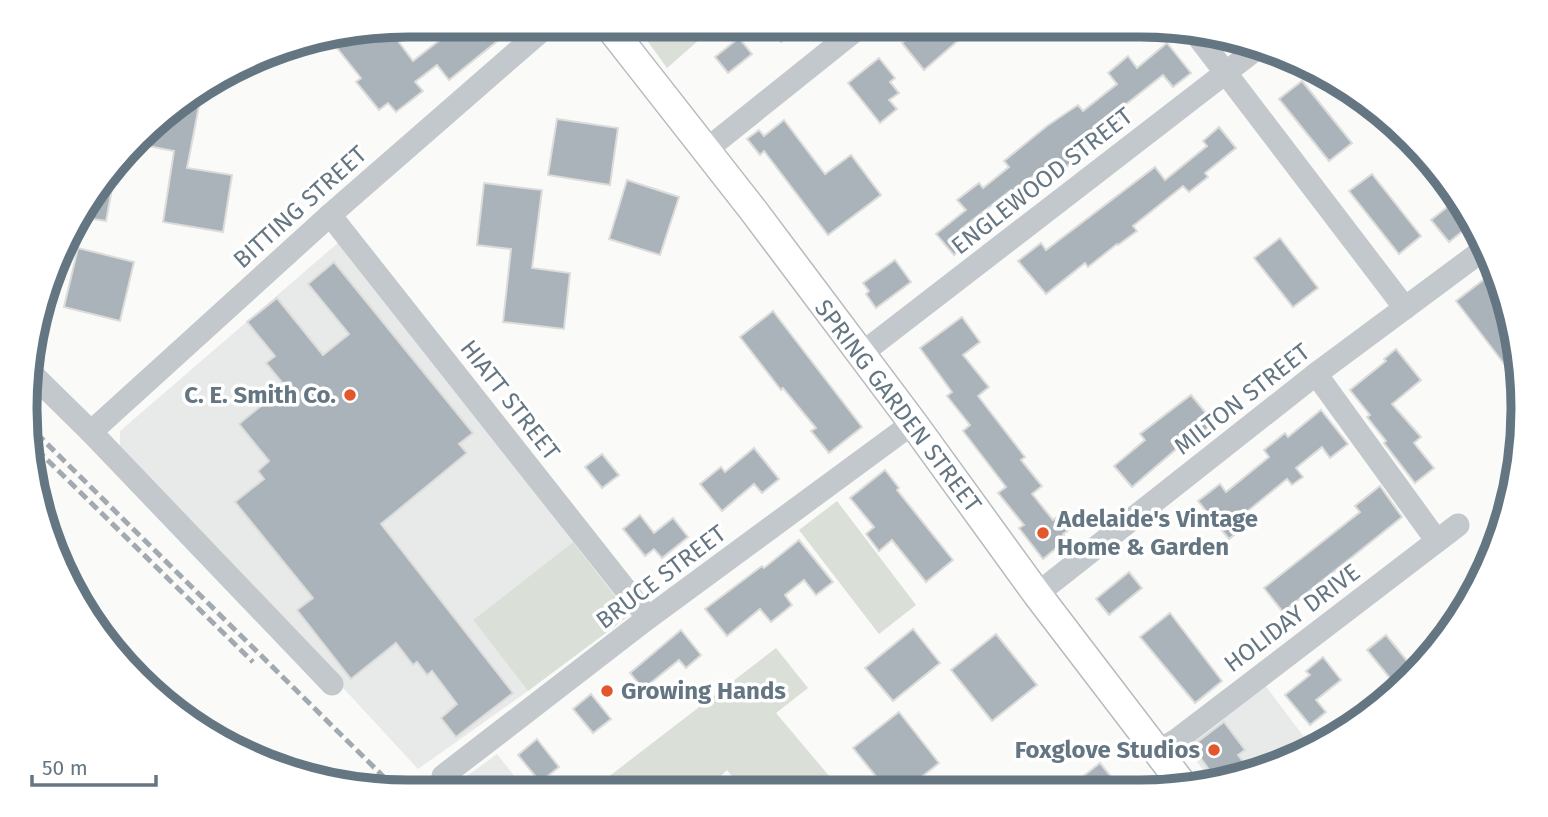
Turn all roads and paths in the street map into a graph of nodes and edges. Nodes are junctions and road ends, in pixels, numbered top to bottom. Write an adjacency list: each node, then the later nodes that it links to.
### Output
1 (534, 37): 8 (street, BITTING STREET)
2 (617, 37): 7 (main road, SPRING GARDEN STREET)
3 (847, 37): 7 (street)
4 (1202, 42): 6 (street)
5 (1250, 53): 6 (street, ENGLEWOOD STREET)
6 (1225, 72): 10 (street); 11 (street, ENGLEWOOD STREET)
7 (706, 150): 11 (main road, SPRING GARDEN STREET)
8 (330, 215): 15 (street, BITTING STREET); 19 (street, HIATT STREET)
9 (1478, 254): 10 (street, MILTON STREET)
10 (1405, 308): 12 (street, MILTON STREET)
11 (861, 354): 14 (main road, SPRING GARDEN STREET)
12 (1316, 373): 17 (street); 18 (street, MILTON STREET)
13 (38, 380): 15 (street)
14 (913, 423): 18 (main road, SPRING GARDEN STREET); 19 (street, BRUCE STREET)
15 (91, 432): 20 (street)
16 (1458, 525): 17 (street, HOLIDAY DRIVE)
17 (1437, 541): 21 (street, HOLIDAY DRIVE)
18 (1037, 594): 21 (main road, SPRING GARDEN STREET)
19 (648, 618): 23 (street, BRUCE STREET)
20 (332, 684)
21 (1157, 751): 22 (main road, SPRING GARDEN STREET)
22 (1178, 778)
23 (454, 780)

